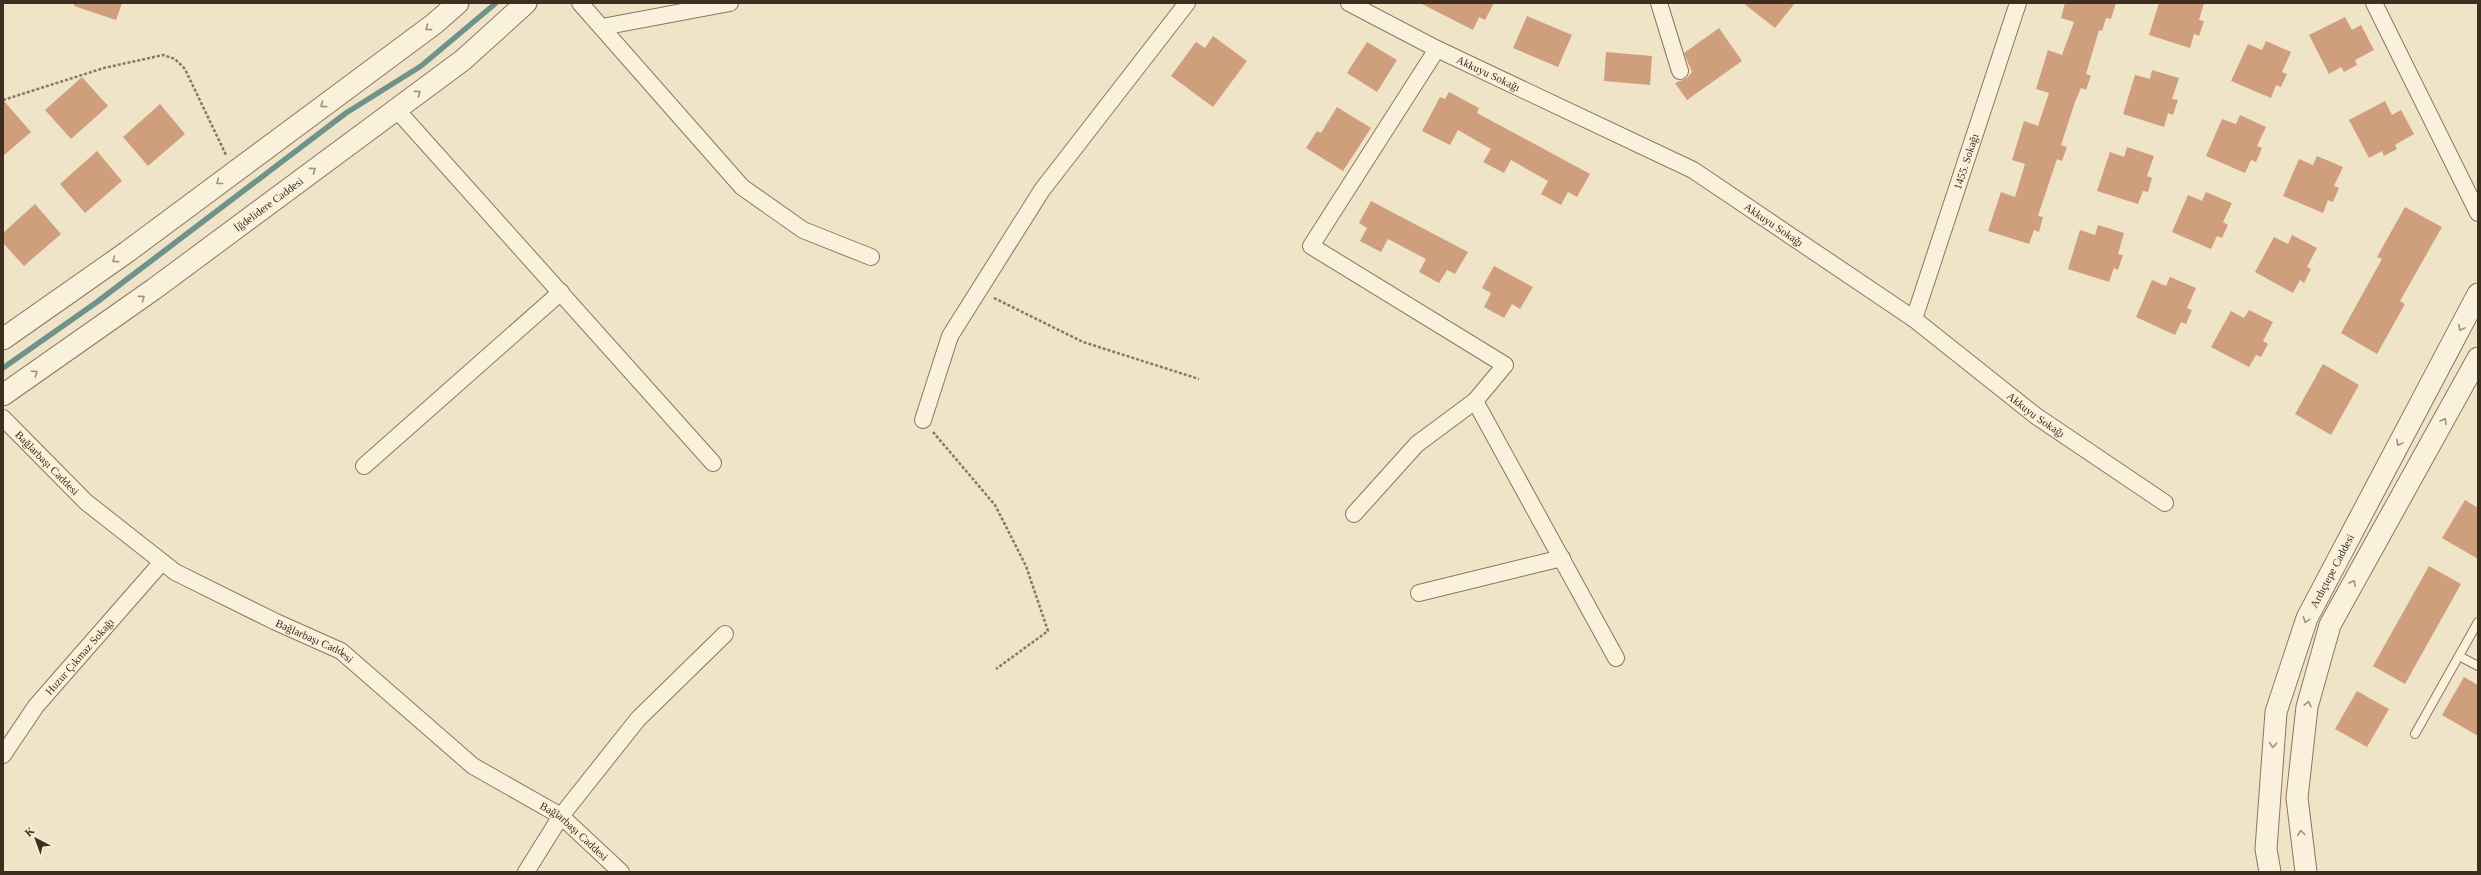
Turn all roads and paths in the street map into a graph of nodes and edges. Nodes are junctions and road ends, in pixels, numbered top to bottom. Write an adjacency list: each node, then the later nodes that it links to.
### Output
1 (458, 3): 16 (street, one-way to 16)
2 (526, 3): 15 (street, İğdelidere Caddesi, one-way to 2)
3 (580, 3): 11 (street)
4 (730, 3): 11 (street)
5 (1187, 3): 19 (street)
6 (1350, 3): 12 (street, Akkuyu Sokağı)
7 (1649, 3): 8 (street)
8 (1657, 3): 13 (street)
9 (2018, 3): 22 (street, 1455. Sokağı)
10 (2374, 3): 17 (street)
11 (602, 27): 18 (street)
12 (1436, 49): 22 (street, Akkuyu Sokağı); 27 (street)
13 (1680, 71)
14 (3, 100): 16 (path)
15 (396, 109): 20 (street); 26 (street, İğdelidere Caddesi, one-way to 15)
16 (235, 170): 23 (street, one-way to 23)
17 (2478, 213)
18 (871, 257)
19 (979, 290): 25 (path); 29 (street)
20 (561, 292): 30 (street); 31 (street)
21 (2478, 294): 48 (street, Ardıçtepe Caddesi, one-way to 48)
22 (1914, 320): 32 (street, Akkuyu Sokağı)
23 (3, 339)
24 (2478, 358): 49 (street, one-way to 24)
25 (1199, 379)
26 (3, 395)
27 (1475, 401): 33 (street); 34 (street)
28 (3, 418): 35 (street, Bağlarbaşı Caddesi)
29 (923, 420): 42 (path)
30 (713, 463)
31 (364, 466)
32 (2165, 503)
33 (1354, 514)
34 (1562, 558): 36 (street); 40 (street)
35 (162, 562): 44 (street, Huzur Çıkmaz Sokağı); 45 (street, Bağlarbaşı Caddesi)
36 (1418, 593)
37 (2478, 622): 39 (lane)
38 (725, 634): 45 (street)
39 (2459, 656): 41 (lane); 43 (lane)
40 (1616, 658)
41 (2478, 666)
42 (996, 669)
43 (2415, 734)
44 (3, 755)
45 (561, 816): 46 (street); 47 (street, Bağlarbaşı Caddesi)
46 (526, 872)
47 (621, 872)
48 (2271, 872)
49 (2306, 872)

